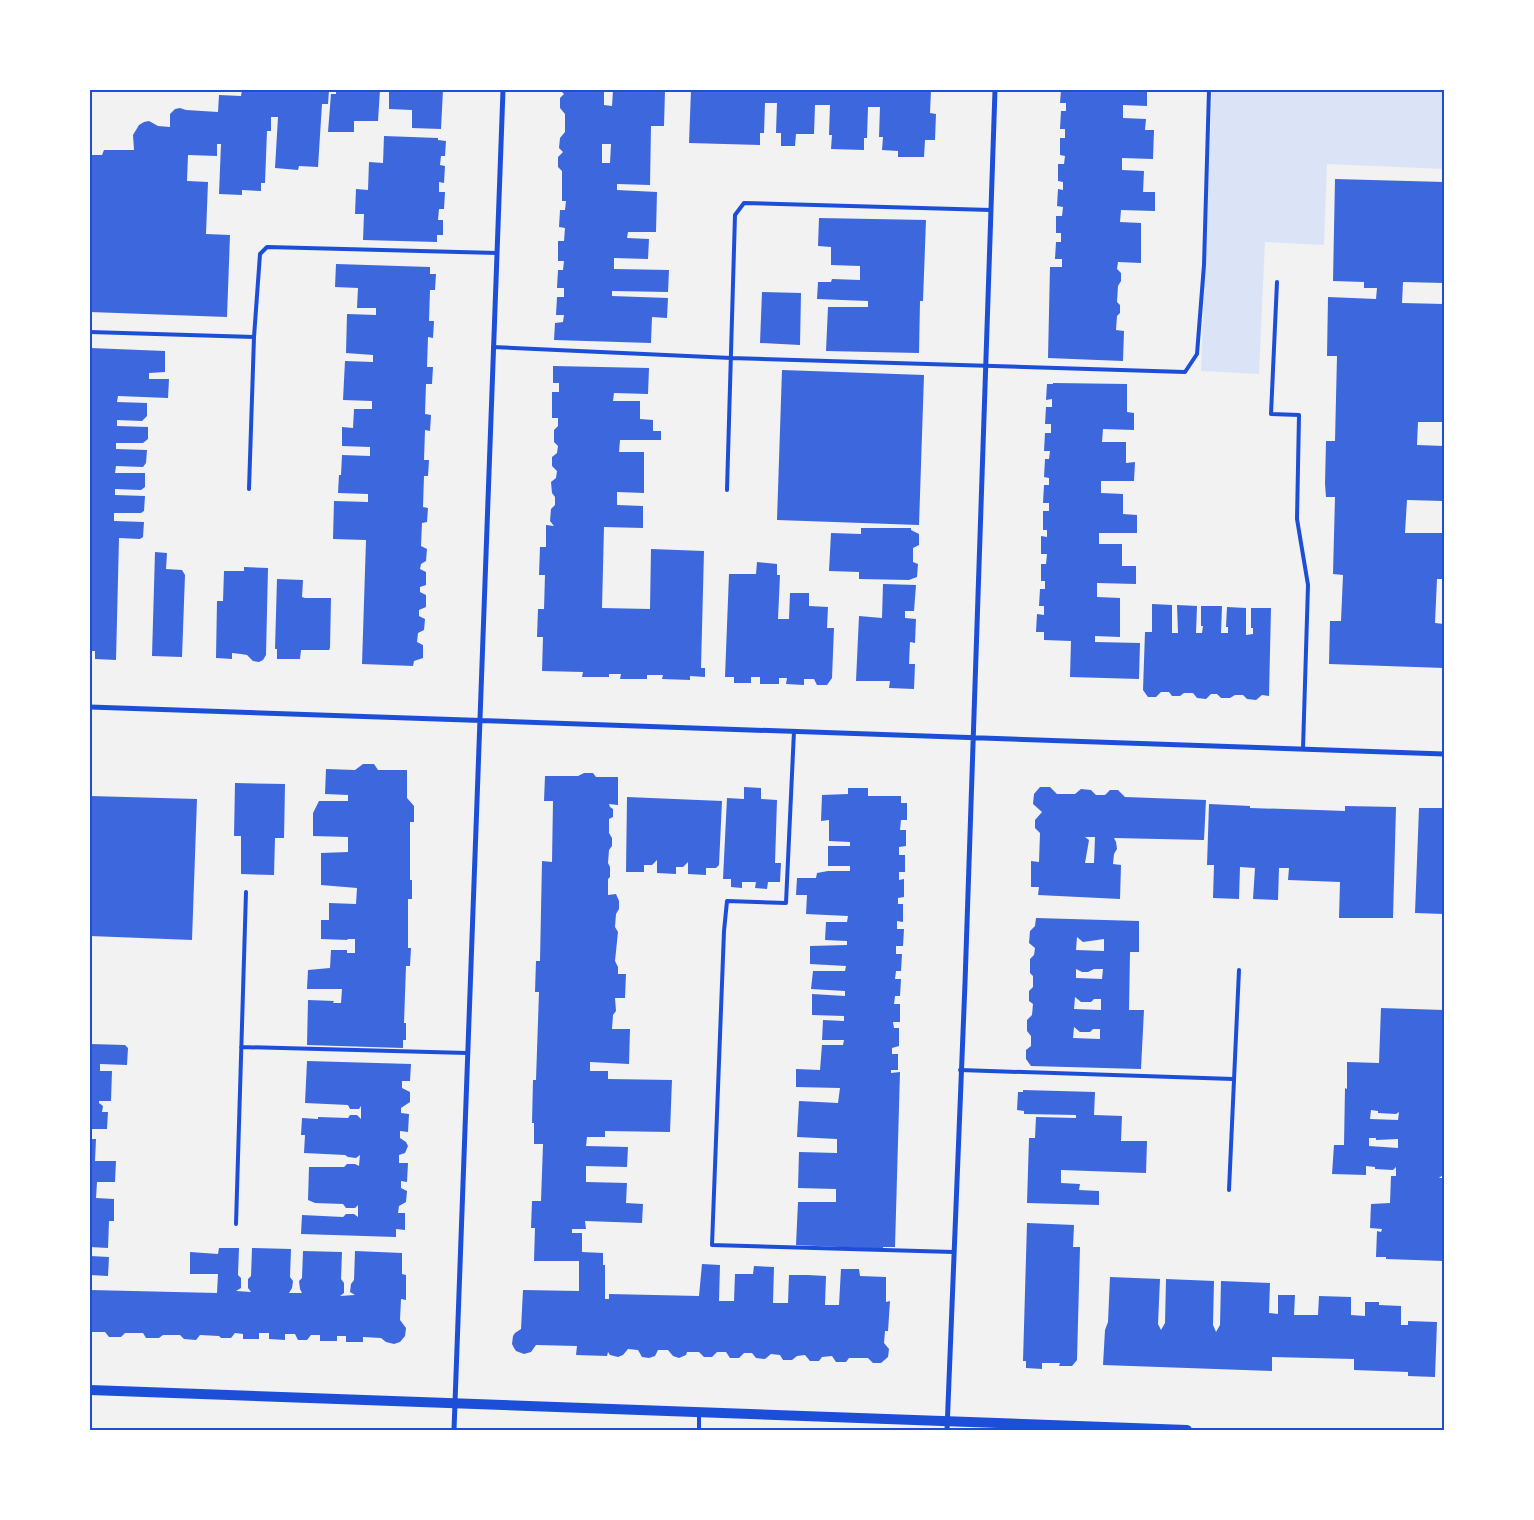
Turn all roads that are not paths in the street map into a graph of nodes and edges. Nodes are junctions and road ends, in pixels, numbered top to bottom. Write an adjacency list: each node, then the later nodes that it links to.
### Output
1 (503, 90): 5 (street)
2 (995, 90): 4 (street)
3 (1209, 90): 11 (lane)
4 (991, 210): 10 (lane); 11 (street)
5 (497, 252): 8 (lane); 9 (street)
6 (1277, 282): 18 (lane)
7 (90, 332): 8 (lane)
8 (254, 337): 12 (lane)
9 (493, 346): 10 (lane); 15 (street)
10 (731, 358): 11 (lane); 13 (lane)
11 (985, 365): 17 (street)
12 (249, 489)
13 (727, 490)
14 (90, 707): 15 (street)
15 (479, 720): 16 (street); 23 (street)
16 (794, 731): 17 (street); 28 (lane)
17 (973, 738): 18 (street); 24 (street)
18 (1303, 749): 19 (street)
19 (1444, 754)
20 (246, 892): 22 (lane)
21 (1239, 970): 25 (lane)
22 (241, 1047): 23 (lane); 27 (lane)
23 (467, 1053): 30 (street)
24 (960, 1070): 25 (lane); 28 (street)
25 (1233, 1079): 26 (lane)
26 (1229, 1190)
27 (236, 1224)
28 (954, 1252): 32 (street)
29 (90, 1390): 30 (main road)
30 (455, 1403): 31 (main road); 33 (street)
31 (699, 1412): 32 (main road); 34 (lane)
32 (948, 1426): 35 (main road)
33 (454, 1430)
34 (699, 1430)
35 (1187, 1430)

